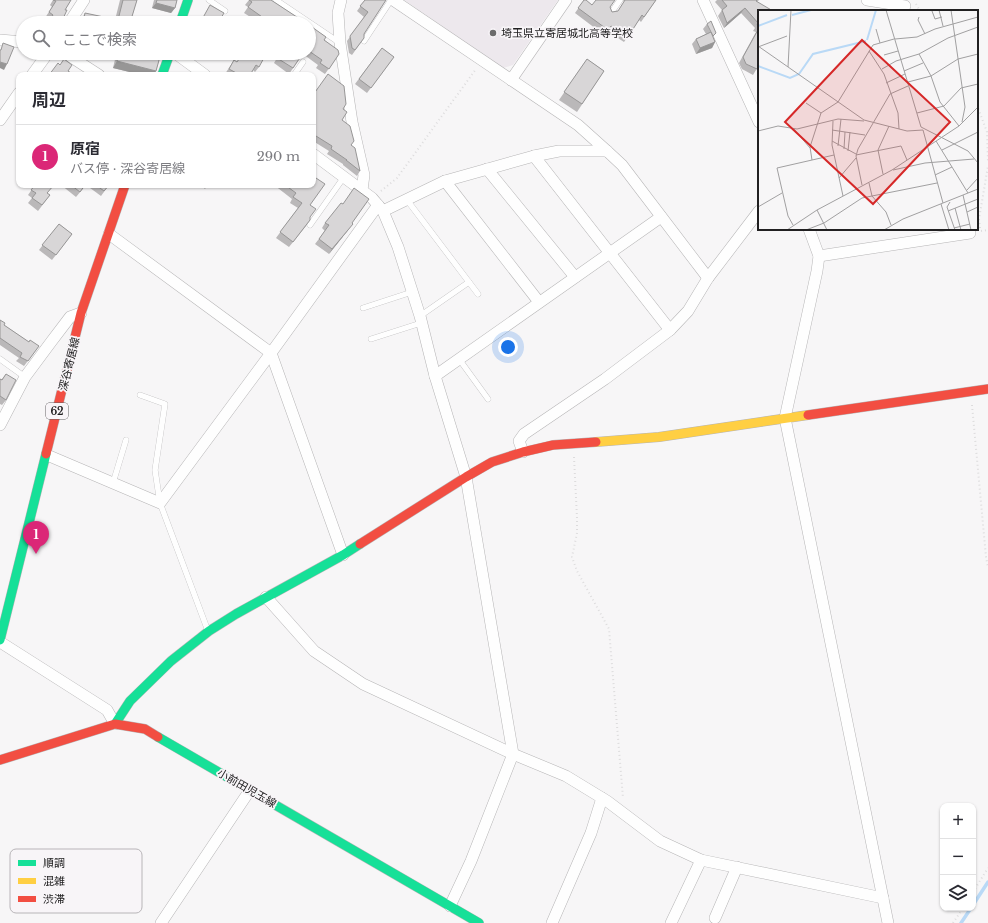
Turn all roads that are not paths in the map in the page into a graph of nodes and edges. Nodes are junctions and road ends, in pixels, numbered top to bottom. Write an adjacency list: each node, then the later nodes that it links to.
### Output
1 (84, 0): 14 (street)
2 (188, 0): 15 (main road)
3 (209, 0): 12 (lane)
4 (276, 0): 16 (lane)
5 (341, 0): 21 (street)
6 (392, 0): 19 (lane); 32 (street)
7 (566, 0): 32 (street)
8 (620, 0): 13 (lane)
9 (703, 0): 35 (street)
10 (867, 0): 11 (street)
11 (904, 4)
12 (225, 11)
13 (611, 13)
14 (74, 16)
15 (182, 16)
16 (300, 16)
17 (316, 27): 21 (lane)
18 (0, 40): 20 (street)
19 (364, 40)
20 (16, 41)
21 (340, 43): 43 (street)
22 (43, 60): 27 (street)
23 (76, 60): 28 (street)
24 (167, 60): 29 (main road)
25 (185, 60): 30 (street)
26 (303, 62): 31 (lane)
27 (34, 72)
28 (94, 72)
29 (163, 72)
30 (201, 72)
31 (296, 72)
32 (511, 80): 36 (street)
33 (16, 97): 34 (street)
34 (0, 120)
35 (758, 120)
36 (607, 151): 38 (street); 47 (street)
37 (316, 156): 40 (street)
38 (534, 156): 39 (street); 52 (street)
39 (487, 169): 41 (street); 54 (street)
40 (344, 177): 43 (street); 48 (lane)
41 (445, 181): 44 (street); 59 (street)
42 (124, 188): 51 (main road, 深谷寄居線 / 62)
43 (362, 190): 45 (street)
44 (407, 200): 45 (street); 56 (lane)
45 (377, 204): 57 (street); 65 (street)
46 (758, 211): 55 (street)
47 (661, 217): 52 (street); 55 (street)
48 (310, 225)
49 (809, 230): 53 (street)
50 (976, 232): 53 (street)
51 (109, 234): 61 (main road, 深谷寄居線 / 62); 65 (street)
52 (609, 253): 54 (street); 63 (street)
53 (819, 256): 73 (street)
54 (575, 277): 59 (street)
55 (708, 278): 63 (street)
56 (469, 282): 58 (lane); 62 (lane)
57 (412, 292): 60 (lane); 62 (street)
58 (478, 294)
59 (540, 302): 67 (street)
60 (363, 308)
61 (82, 313): 69 (street); 77 (main road, 深谷寄居線 / 62)
62 (420, 320): 64 (lane); 68 (street)
63 (670, 330): 76 (street)
64 (371, 339)
65 (271, 353): 80 (street); 81 (street)
66 (0, 359): 69 (lane)
67 (459, 359): 68 (street); 72 (lane)
68 (435, 376): 78 (street)
69 (25, 377): 74 (street)
70 (988, 389): 73 (main road)
71 (140, 395): 80 (lane)
72 (488, 399)
73 (785, 418): 76 (main road); 92 (street)
74 (0, 425)
75 (126, 440): 79 (lane)
76 (523, 452): 78 (main road)
77 (47, 454): 79 (street); 84 (main road, 深谷寄居線 / 62)
78 (466, 477): 81 (main road); 86 (street)
79 (113, 483): 80 (street)
80 (160, 503): 83 (lane)
81 (343, 555): 82 (main road)
82 (266, 597): 83 (main road); 86 (street)
83 (208, 631): 85 (main road)
84 (0, 641): 85 (street)
85 (115, 724): 87 (main road, 小前田児玉線); 88 (main road, 小前田児玉線)
86 (513, 754): 89 (street); 93 (street)
87 (0, 760)
88 (250, 790): 93 (main road, 小前田児玉線); 95 (street)
89 (602, 798): 90 (street); 97 (street)
90 (701, 860): 91 (street); 98 (street)
91 (737, 867): 92 (street); 94 (street)
92 (883, 898): 99 (street)
93 (450, 906): 96 (main road, 小前田児玉線)
94 (715, 918)
95 (161, 923)
96 (478, 923)
97 (552, 923)
98 (671, 923)
99 (888, 923)

